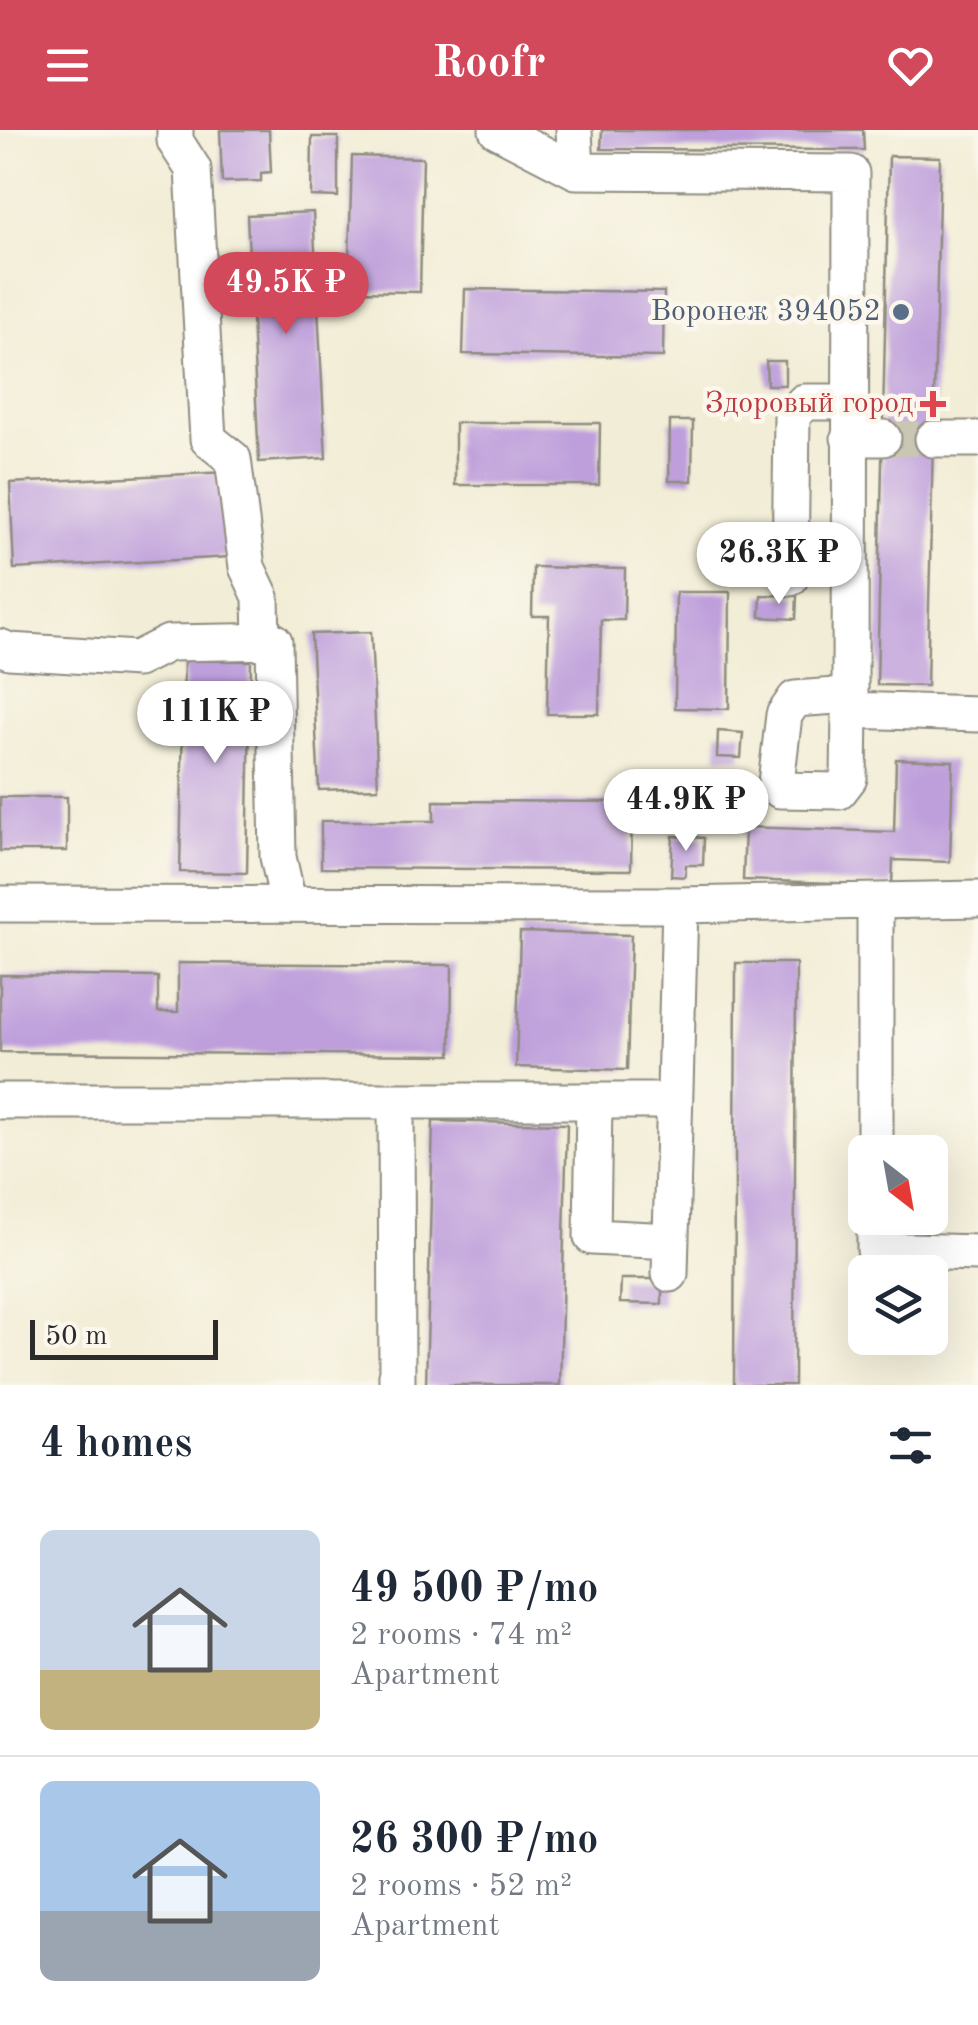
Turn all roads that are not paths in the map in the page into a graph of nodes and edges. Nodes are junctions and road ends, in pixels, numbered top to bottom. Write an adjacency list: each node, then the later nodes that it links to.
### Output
1 (175, 130): 9 (lane)
2 (497, 130): 4 (lane)
3 (574, 130): 4 (lane)
4 (576, 171): 5 (lane)
5 (849, 402): 8 (lane); 11 (lane)
6 (933, 439): 7 (lane)
7 (978, 439)
8 (790, 578)
9 (262, 641): 10 (lane); 14 (lane)
10 (0, 647)
11 (978, 714)
12 (978, 899): 15 (lane)
13 (0, 904): 14 (lane)
14 (284, 904): 15 (lane)
15 (680, 904): 20 (lane)
16 (875, 920): 21 (lane)
17 (0, 1101): 18 (lane)
18 (396, 1101): 19 (lane); 24 (lane)
19 (594, 1101): 20 (lane); 20 (lane)
20 (674, 1101)
21 (876, 1135)
22 (876, 1235): 23 (lane)
23 (978, 1252)
24 (397, 1385)

